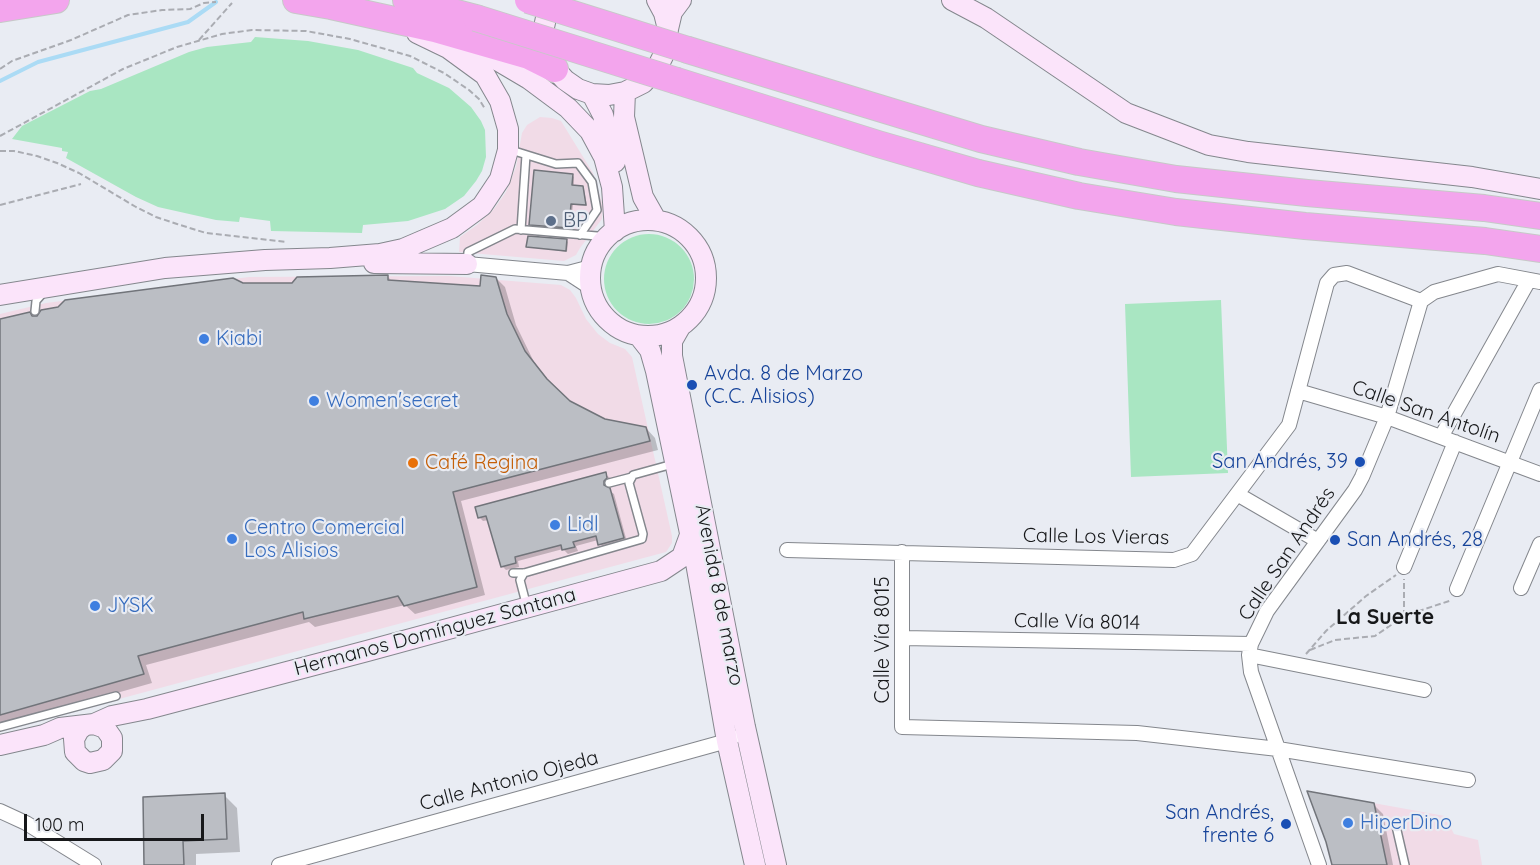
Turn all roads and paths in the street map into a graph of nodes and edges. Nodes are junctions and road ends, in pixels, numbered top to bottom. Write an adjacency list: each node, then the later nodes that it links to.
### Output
1 (56, 0): 12 (highway)
2 (296, 0): 11 (highway)
3 (406, 0): 35 (highway, bridge)
4 (528, 0): 29 (highway, bridge)
5 (554, 0): 17 (street)
6 (657, 0): 13 (street)
7 (681, 0): 13 (street)
8 (952, 0): 26 (street)
9 (216, 2): 16 (path)
10 (232, 3): 15 (path)
11 (331, 6): 14 (street); 17 (highway)
12 (0, 9)
13 (668, 29): 18 (street)
14 (415, 32): 23 (street); 27 (street)
15 (199, 40): 20 (path); 21 (path)
16 (0, 69)
17 (555, 69): 19 (street)
18 (625, 92): 19 (street); 30 (street)
19 (592, 94): 32 (street)
20 (487, 113)
21 (0, 136)
22 (0, 151): 34 (path)
23 (517, 152): 24 (lane); 31 (lane); 36 (street)
24 (592, 182): 27 (lane); 33 (lane)
25 (81, 184): 28 (path)
26 (1540, 189)
27 (613, 192): 32 (street)
28 (0, 205)
29 (1540, 216)
30 (656, 220): 32 (street); 46 (street)
31 (521, 230): 33 (lane); 37 (lane)
32 (613, 233): 33 (lane); 38 (street)
33 (580, 235)
34 (291, 243)
35 (1540, 249)
36 (330, 258): 37 (street); 41 (street)
37 (467, 264): 39 (street)
38 (591, 267): 39 (street); 42 (street)
39 (568, 273): 42 (street)
40 (1534, 281): 44 (street); 51 (street)
41 (49, 286): 43 (street); 45 (lane)
42 (591, 288): 47 (street)
43 (0, 295)
44 (1421, 301): 49 (street, Calle Los Vieras); 50 (street, Calle San Andrés)
45 (35, 311)
46 (680, 327): 47 (street); 84 (street, Avenida 8 de marzo)
47 (639, 336): 54 (street, Avenida 8 de marzo)
48 (1540, 390): 53 (street)
49 (1298, 391): 50 (street, Calle San Antolín); 58 (street, Calle Los Vieras)
50 (1387, 417): 51 (street, Calle San Antolín); 60 (street, Calle San Andrés)
51 (1441, 437): 52 (street, Calle San Antolín)
52 (1455, 442): 53 (street, Calle San Antolín); 65 (street)
53 (1509, 461): 55 (street, Calle San Antolín); 72 (street)
54 (675, 464): 56 (lane); 59 (street, Avenida 8 de marzo)
55 (1540, 474)
56 (632, 477): 57 (lane); 68 (lane)
57 (609, 483)
58 (1236, 494): 60 (street); 63 (street, Calle Los Vieras)
59 (690, 535): 66 (street, Hermanos Domínguez Santana); 70 (street, Avenida 8 de marzo)
60 (1318, 541): 76 (street, Calle San Andrés)
61 (1540, 544): 71 (street)
62 (787, 550): 63 (street, Calle Los Vieras)
63 (902, 552): 75 (street, Calle Vía 8015)
64 (510, 564): 67 (lane)
65 (1404, 567): 74 (path); 77 (path)
66 (661, 571): 70 (street); 73 (street, Hermanos Domínguez Santana)
67 (513, 573): 68 (lane); 69 (lane)
68 (524, 573): 69 (lane)
69 (520, 580): 73 (lane)
70 (701, 588): 87 (street, Avenida 8 de marzo)
71 (1521, 588)
72 (1457, 589): 74 (path)
73 (527, 607): 81 (street, Hermanos Domínguez Santana)
74 (1404, 616): 77 (path)
75 (902, 638): 76 (street, Calle Vía 8014); 90 (street, Calle Vía 8015)
76 (1250, 650): 78 (street, Calle Vía 8014); 90 (street)
77 (1308, 651): 78 (path)
78 (1296, 665): 79 (street, Calle Vía 8014)
79 (1424, 690)
80 (116, 696): 83 (lane)
81 (147, 709): 82 (street, Hermanos Domínguez Santana); 86 (street)
82 (89, 725): 85 (street); 86 (street); 89 (street)
83 (0, 727)
84 (746, 727): 87 (street, Calle Antonio Ojeda); 97 (street, Avenida 8 de marzo)
85 (44, 735): 88 (street); 89 (street)
86 (112, 738): 89 (street)
87 (727, 741): 95 (street, Calle Antonio Ojeda); 96 (street, Avenida 8 de marzo)
88 (0, 745)
89 (74, 746)
90 (1278, 749): 91 (street); 98 (street)
91 (1468, 780)
92 (0, 811): 94 (street)
93 (1396, 826): 99 (lane)
94 (94, 865)
95 (279, 865)
96 (755, 865)
97 (776, 865)
98 (1319, 865)
99 (1405, 865)

